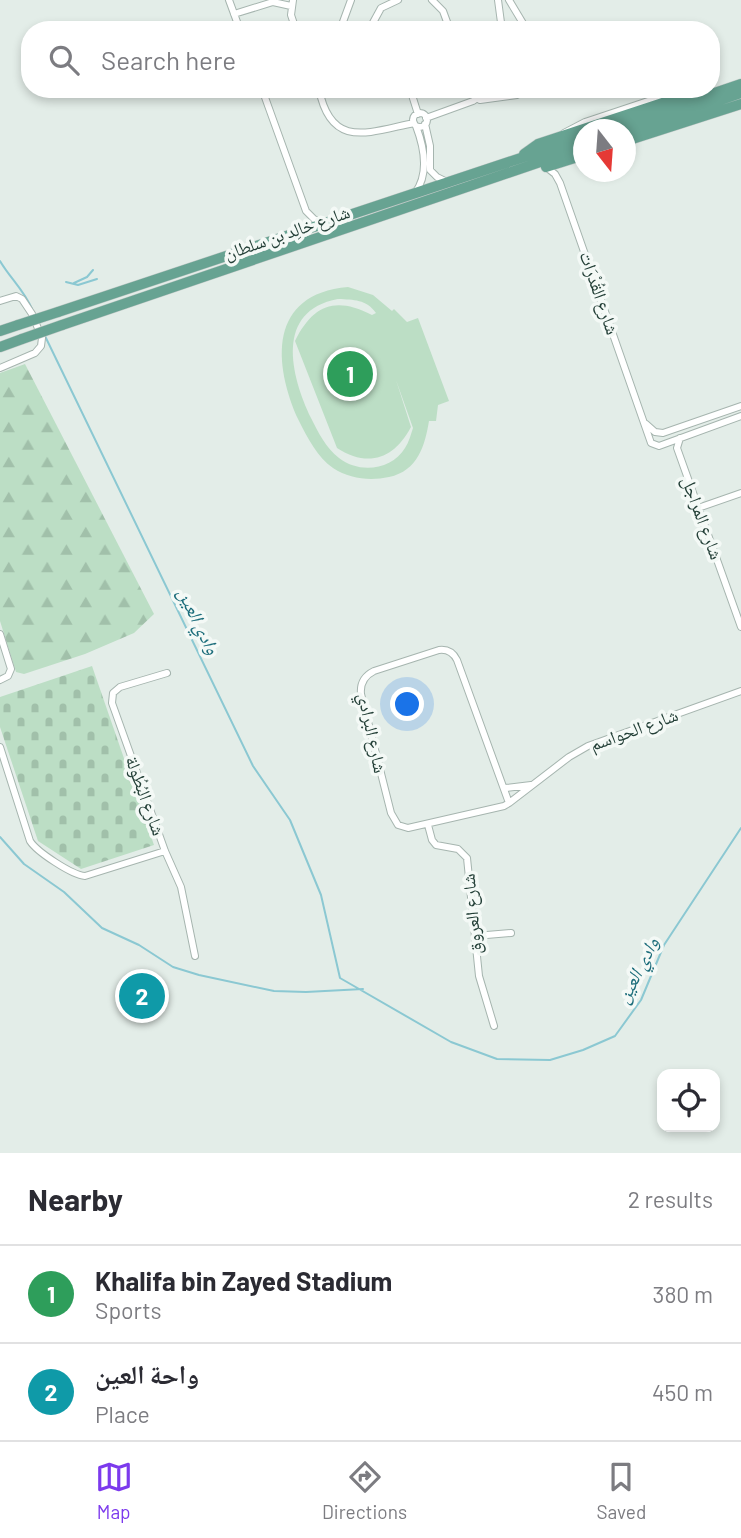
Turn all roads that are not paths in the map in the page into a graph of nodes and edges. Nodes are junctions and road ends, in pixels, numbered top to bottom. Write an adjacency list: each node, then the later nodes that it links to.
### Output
1 (229, 0): 9 (street)
2 (351, 0): 12 (street)
3 (397, 0): 13 (street)
4 (432, 0): 8 (street)
5 (509, 1): 6 (street); 16 (street)
6 (498, 2): 15 (street)
7 (292, 3): 9 (street); 11 (street)
8 (440, 4): 14 (street)
9 (234, 14): 10 (street)
10 (237, 21)
11 (292, 21)
12 (343, 21)
13 (374, 21)
14 (447, 21)
15 (501, 21)
16 (520, 21)
17 (741, 78): 18 (main road); 19 (main road)
18 (720, 84)
19 (720, 86)
20 (741, 93): 36 (main road)
21 (265, 98): 49 (street)
22 (322, 98): 35 (street)
23 (413, 98): 32 (street)
24 (477, 98): 29 (street)
25 (494, 98): 29 (street)
26 (657, 98): 38 (street)
27 (678, 98): 38 (main road)
28 (689, 98): 33 (main road)
29 (473, 101): 34 (street)
30 (741, 104): 37 (main road)
31 (741, 112): 37 (main road)
32 (418, 114): 34 (street); 35 (street)
33 (635, 119)
34 (426, 121): 35 (street); 42 (street)
35 (415, 125): 42 (street)
36 (636, 129)
37 (649, 133): 39 (main road)
38 (561, 137): 43 (main road)
39 (636, 137)
40 (573, 140): 43 (main road, شارع خالِد بن سلطان)
41 (573, 150): 46 (main road, شارع خالِد بن سلطان)
42 (427, 151): 47 (street); 48 (street)
43 (522, 158): 47 (main road, شارع خالِد بن سلطان)
44 (573, 158): 45 (main road)
45 (546, 167): 46 (main road); 58 (street, شارع القُدْرَات)
46 (488, 180): 54 (main road, شارع خالِد بن سلطان, bridge)
47 (447, 182): 48 (main road, شارع خالِد بن سلطان)
48 (415, 193): 50 (main road, شارع خالِد بن سلطان)
49 (306, 211): 50 (street); 51 (street)
50 (324, 223): 51 (main road, شارع خالِد بن سلطان)
51 (302, 231): 53 (main road, شارع خالِد بن سلطان, bridge)
52 (0, 301): 55 (street)
53 (0, 331)
54 (0, 347)
55 (0, 368)
56 (741, 406): 59 (street)
57 (741, 416): 60 (street)
58 (645, 424): 59 (street); 61 (street, شارع القُدْرَات)
59 (660, 433): 61 (street); 62 (street)
60 (680, 438): 62 (street); 63 (street)
61 (650, 441): 62 (street)
62 (667, 443): 63 (street)
63 (677, 449): 65 (street, شارع المراجل)
64 (741, 493): 65 (street)
65 (698, 508): 66 (street, شارع المراجل)
66 (741, 627)
67 (0, 634): 69 (street)
68 (167, 673): 76 (street, شارع البُطُولة)
69 (0, 680)
70 (741, 691): 72 (street, شارع الحواسم)
71 (0, 747): 76 (street)
72 (536, 783): 73 (street); 74 (street, شارع البرادي)
73 (505, 788): 74 (street, شارع البرادي); 75 (street, شارع البرادي)
74 (509, 803): 75 (street, شارع البرادي)
75 (428, 825): 78 (street, شارع العروق)
76 (165, 851): 79 (street, شارع البُطُولة)
77 (511, 933): 78 (street)
78 (475, 936): 80 (street, شارع العروق)
79 (195, 956)
80 (494, 1026)

